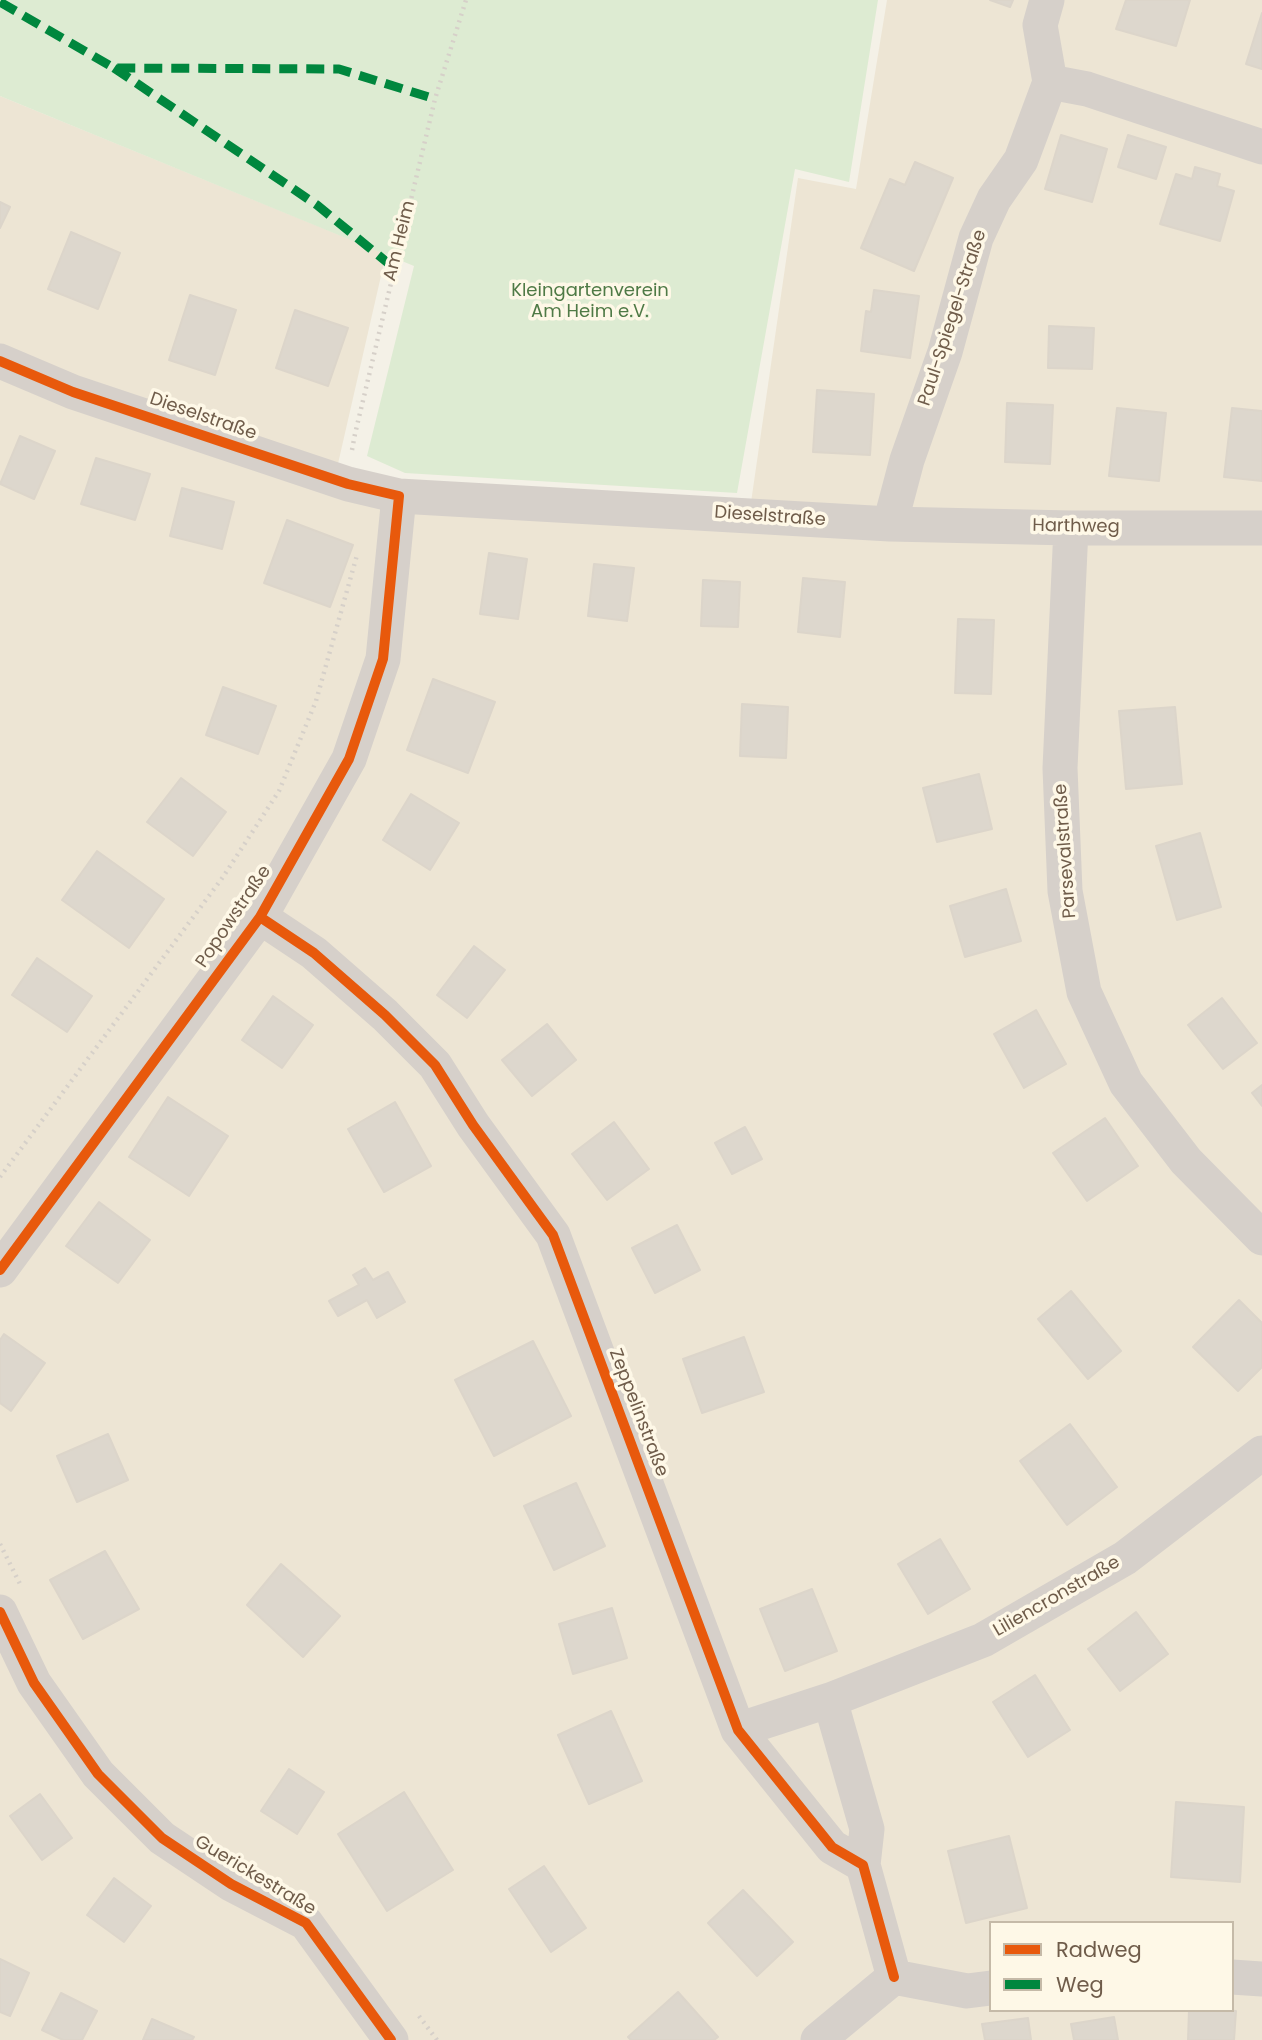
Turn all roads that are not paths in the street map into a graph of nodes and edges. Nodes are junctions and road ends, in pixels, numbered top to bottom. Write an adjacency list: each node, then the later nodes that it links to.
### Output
1 (1046, 0): 2 (street)
2 (1050, 82): 3 (street); 6 (street, Paul-Spiegel-Straße)
3 (1262, 147)
4 (0, 361): 5 (street, Dieselstraße)
5 (399, 496): 6 (street, Dieselstraße); 9 (street, Popowstraße)
6 (890, 524): 7 (street, Harthweg)
7 (1071, 527): 8 (street, Harthweg); 10 (street, Parsevalstraße)
8 (1262, 528)
9 (260, 917): 11 (street, Popowstraße); 15 (street, Zeppelinstraße)
10 (1262, 1238)
11 (0, 1270)
12 (1262, 1453): 14 (street, Liliencronstraße)
13 (10, 1598): 21 (street, Guerickestraße)
14 (830, 1700): 15 (street); 16 (street)
15 (738, 1730): 16 (street, Zeppelinstraße)
16 (863, 1865): 18 (street)
17 (1234, 1976): 19 (street)
18 (894, 1977): 20 (street); 22 (street)
19 (1262, 1979)
20 (989, 1987)
21 (391, 2040)
22 (818, 2040)

